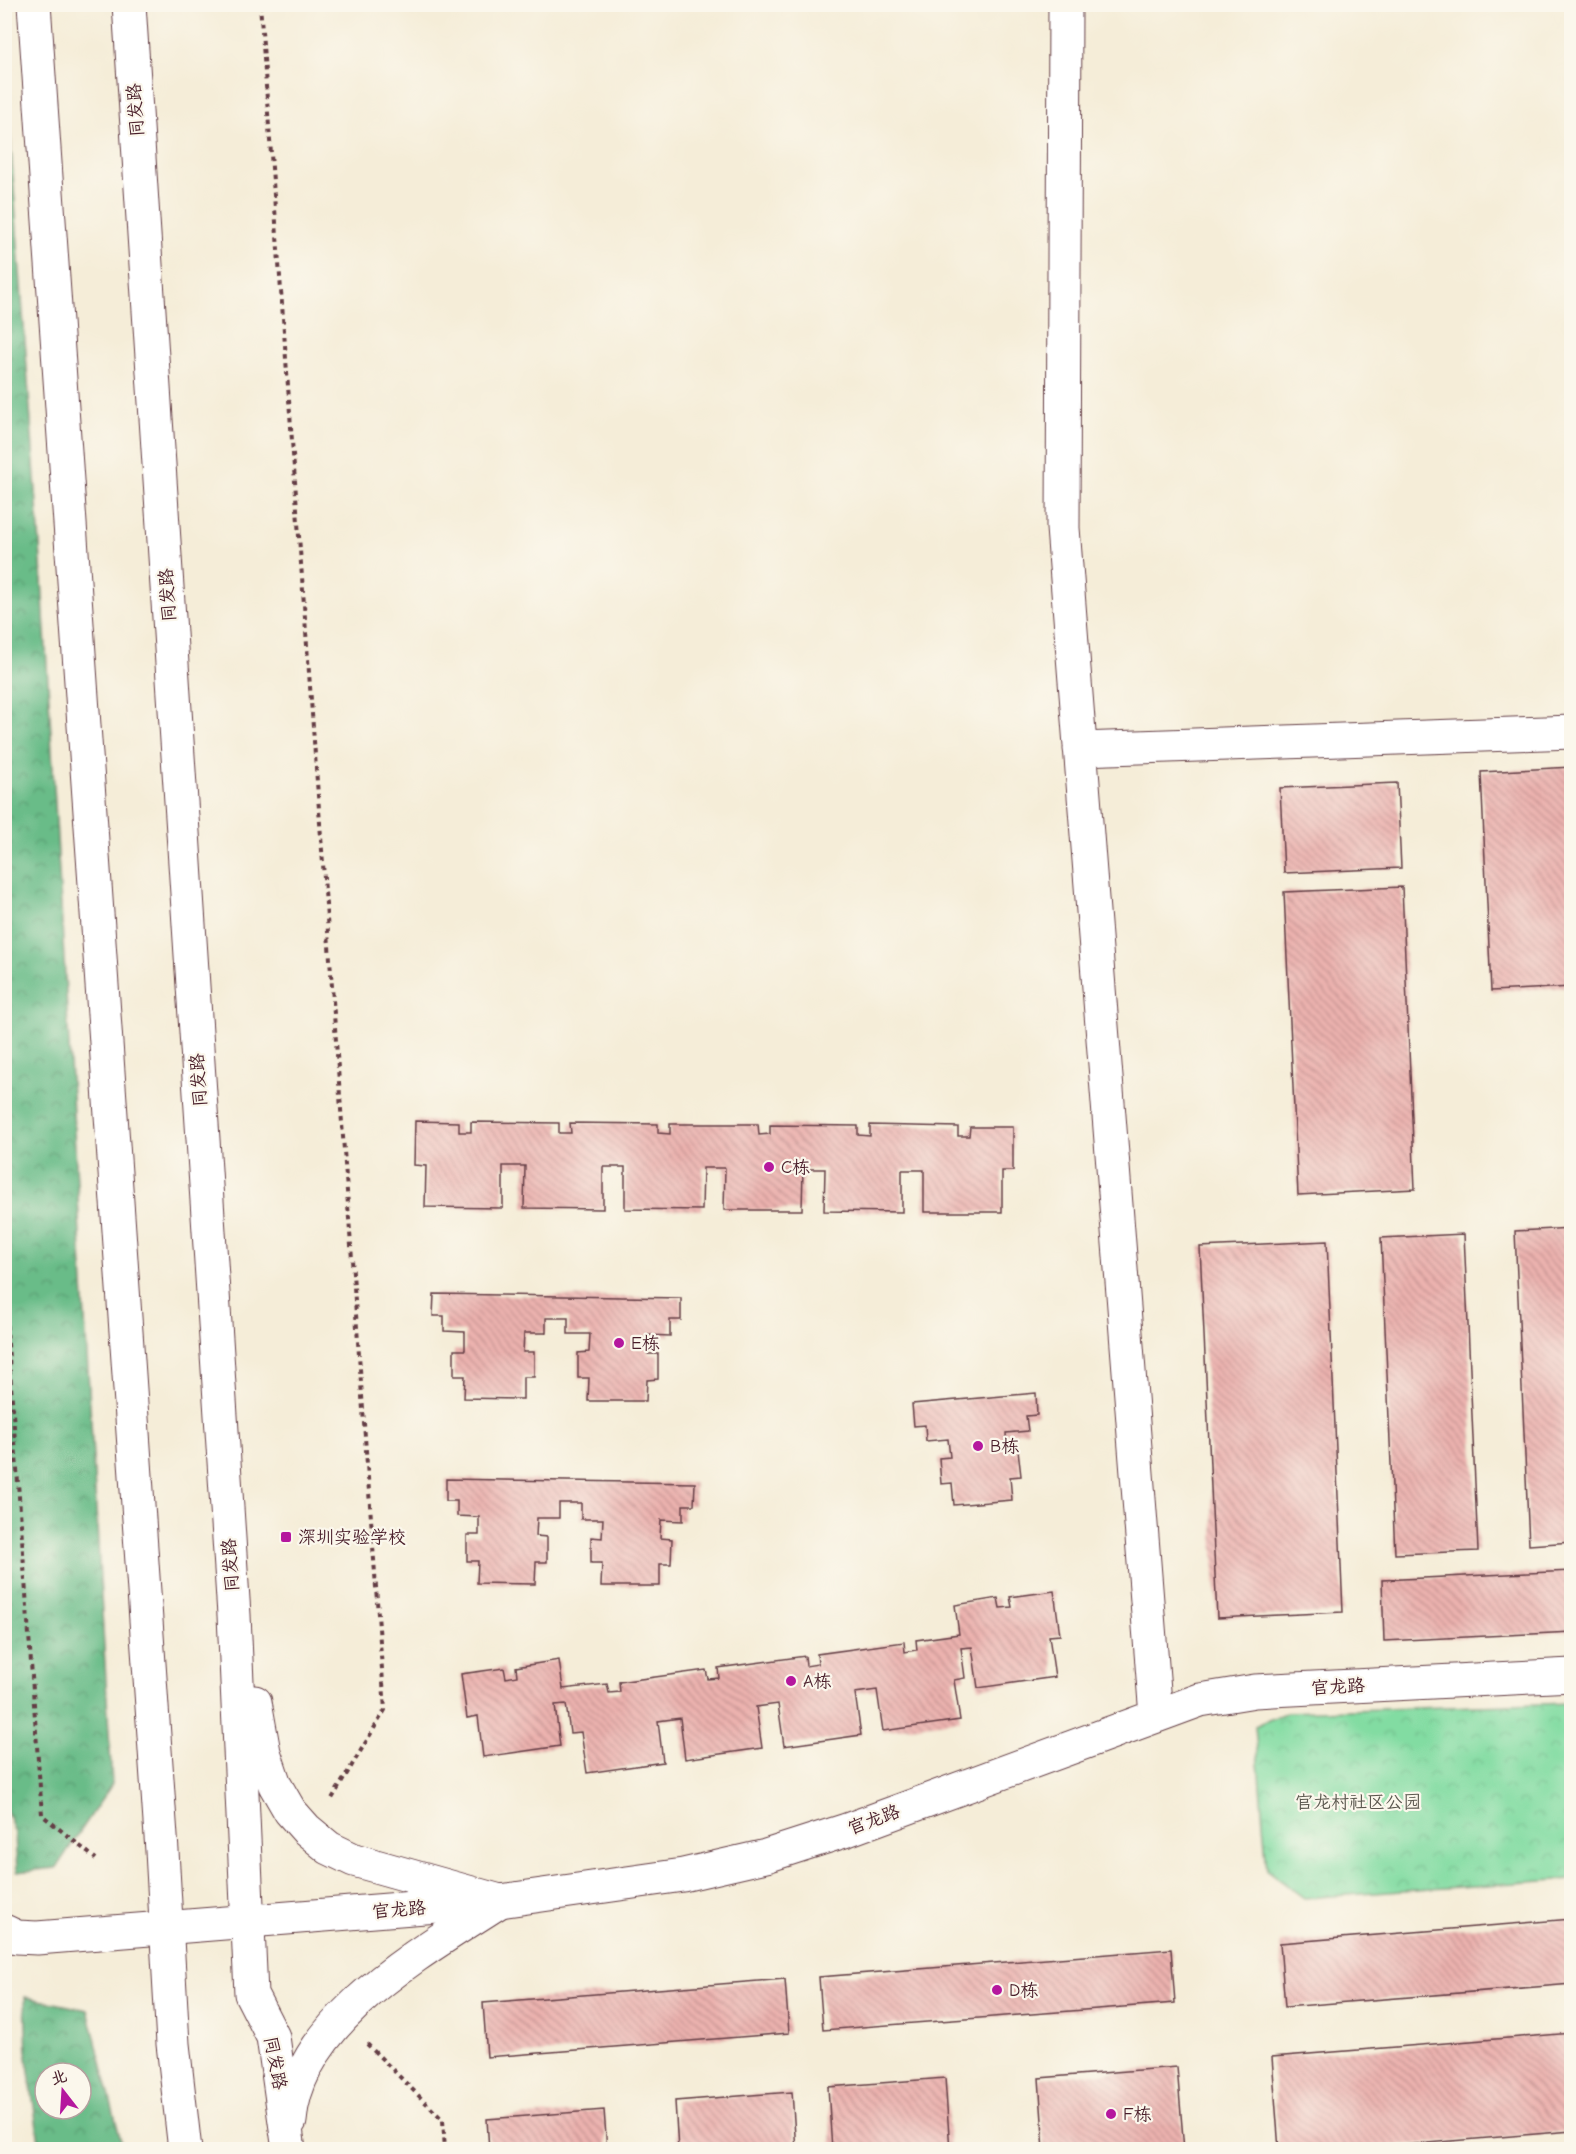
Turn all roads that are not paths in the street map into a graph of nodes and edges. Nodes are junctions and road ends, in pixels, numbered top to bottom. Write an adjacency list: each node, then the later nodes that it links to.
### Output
1 (34, 4): 11 (main road)
2 (129, 4): 6 (main road, 同发路)
3 (1065, 4): 5 (main road)
4 (1572, 732): 5 (main road)
5 (1080, 748): 8 (main road)
6 (234, 1615): 9 (main road); 10 (main road, 同发路)
7 (1572, 1675): 8 (main road, 官龙路)
8 (1156, 1716): 9 (main road, 官龙路)
9 (500, 1901): 10 (main road, 官龙路); 13 (main road)
10 (248, 1923): 11 (main road, 官龙路); 13 (main road, 同发路)
11 (166, 1929): 12 (main road, 官龙路); 14 (main road)
12 (4, 1931)
13 (289, 2146)
14 (185, 2150)

